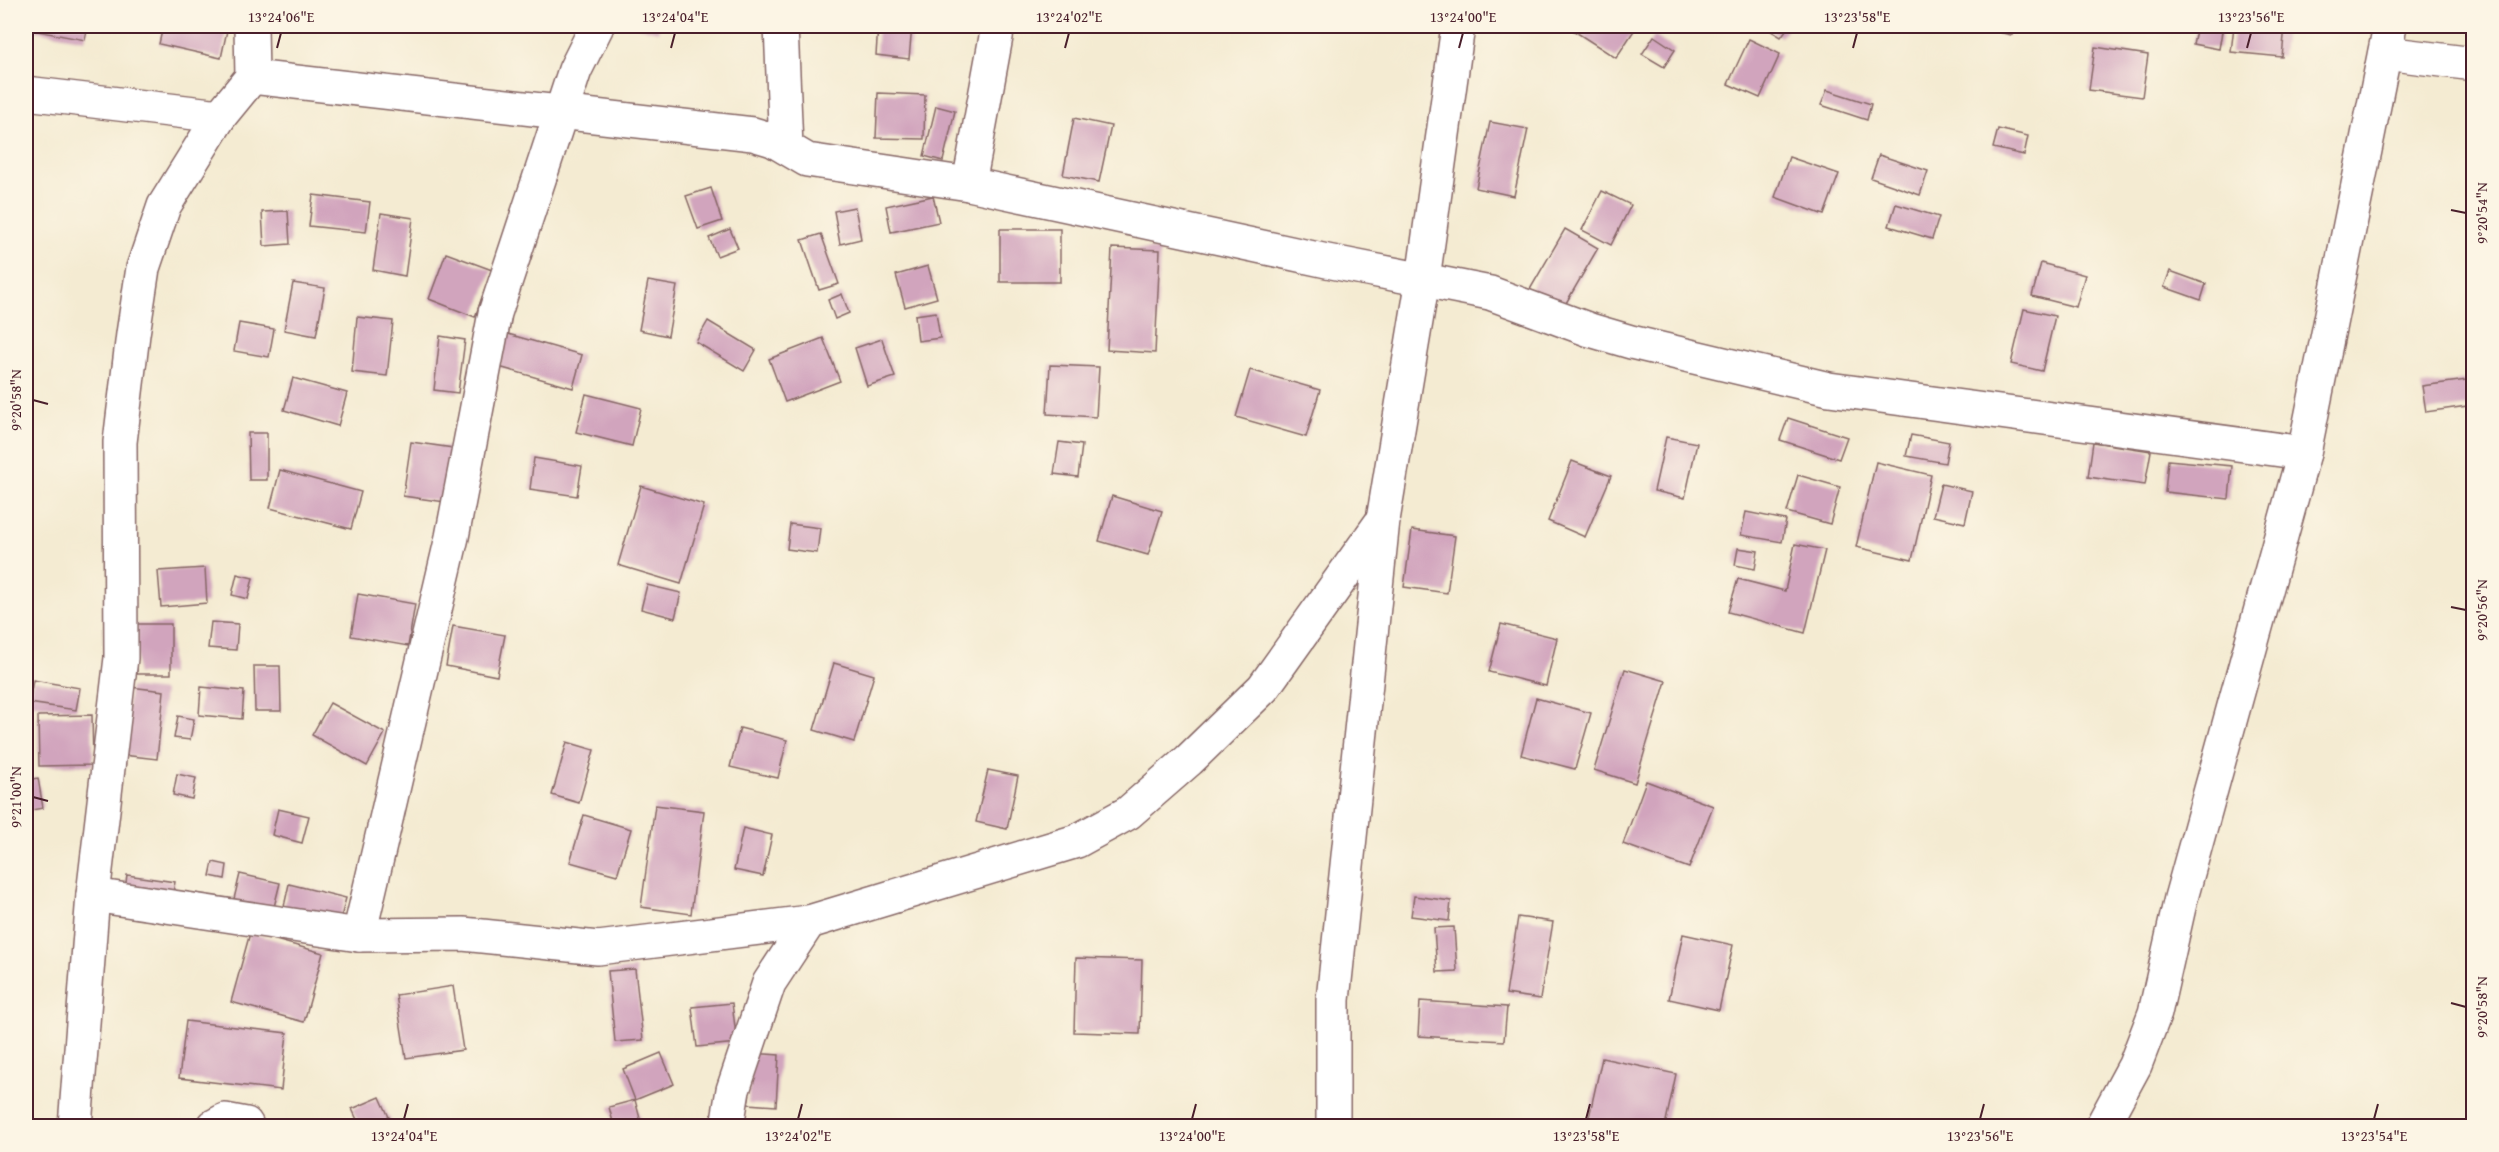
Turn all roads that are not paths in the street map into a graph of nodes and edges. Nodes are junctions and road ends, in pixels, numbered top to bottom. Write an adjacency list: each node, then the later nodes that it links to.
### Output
1 (251, 26): 8 (street)
2 (597, 26): 10 (street)
3 (781, 26): 12 (street)
4 (998, 26): 13 (street)
5 (1458, 26): 14 (street)
6 (2387, 39): 7 (street); 15 (street)
7 (2474, 64)
8 (252, 78): 10 (street); 11 (street)
9 (26, 93): 11 (street)
10 (561, 112): 12 (street); 19 (street)
11 (220, 116): 17 (street)
12 (786, 147): 13 (street)
13 (969, 184): 14 (street)
14 (1423, 279): 15 (street); 16 (street)
15 (2304, 453): 25 (street)
16 (1383, 520): 18 (street); 24 (street)
17 (93, 895): 19 (street); 20 (street)
18 (809, 922): 19 (street); 23 (street)
19 (359, 935)
20 (75, 1126)
21 (214, 1126): 22 (street)
22 (247, 1126)
23 (727, 1126)
24 (1333, 1126)
25 (2102, 1126)

